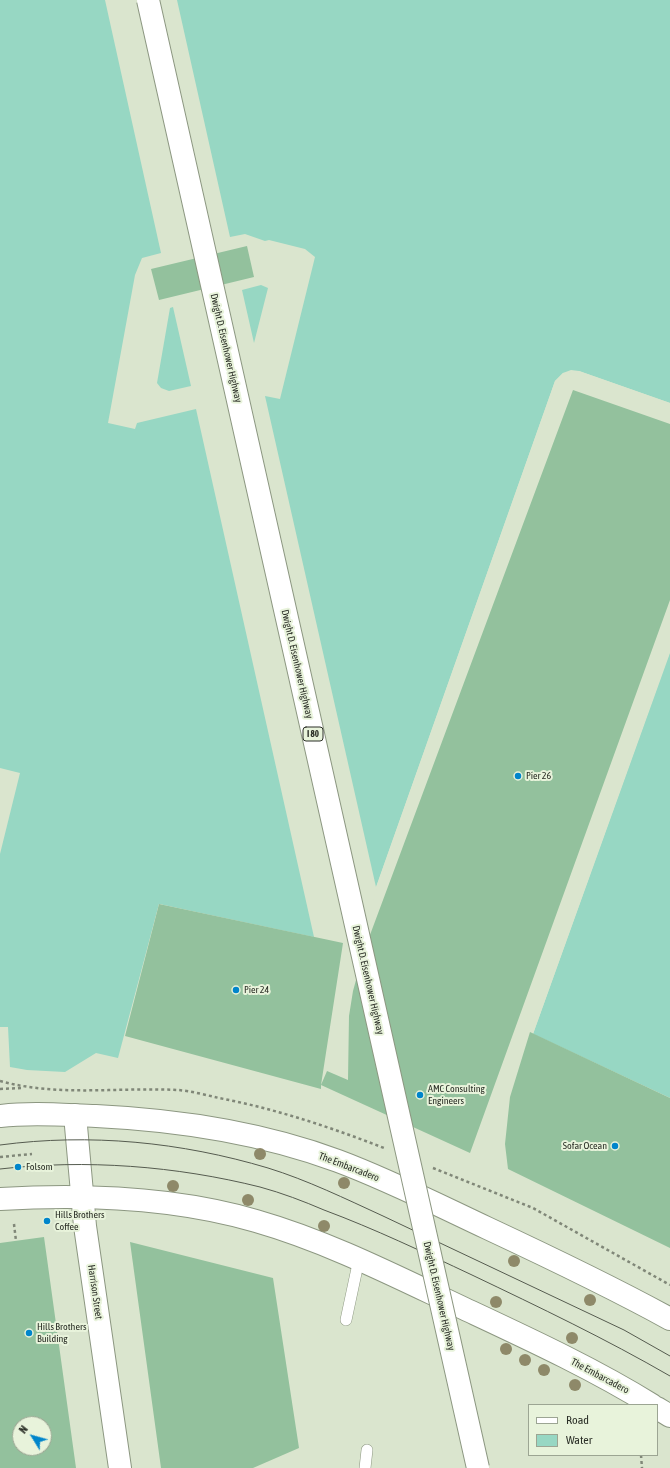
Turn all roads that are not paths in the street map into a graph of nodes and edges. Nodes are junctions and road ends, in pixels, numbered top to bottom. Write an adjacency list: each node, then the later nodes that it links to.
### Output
1 (137, 0): 16 (main road, Dwight D. Eisenhower Highway / I 80)
2 (148, 0): 17 (main road, Dwight D. Eisenhower Highway / I 80, bridge)
3 (75, 1115): 4 (main road, The Embarcadero); 5 (main road, Harrison Street); 8 (main road, The Embarcadero)
4 (0, 1116)
5 (82, 1197): 6 (main road, The Embarcadero); 7 (main road, The Embarcadero); 14 (main road, Harrison Street)
6 (0, 1199)
7 (359, 1259): 9 (lane); 10 (main road, The Embarcadero)
8 (670, 1319)
9 (346, 1320)
10 (650, 1404)
11 (658, 1409): 12 (main road)
12 (670, 1416)
13 (367, 1450): 15 (lane)
14 (120, 1468)
15 (365, 1468)
16 (466, 1468)
17 (478, 1468)

